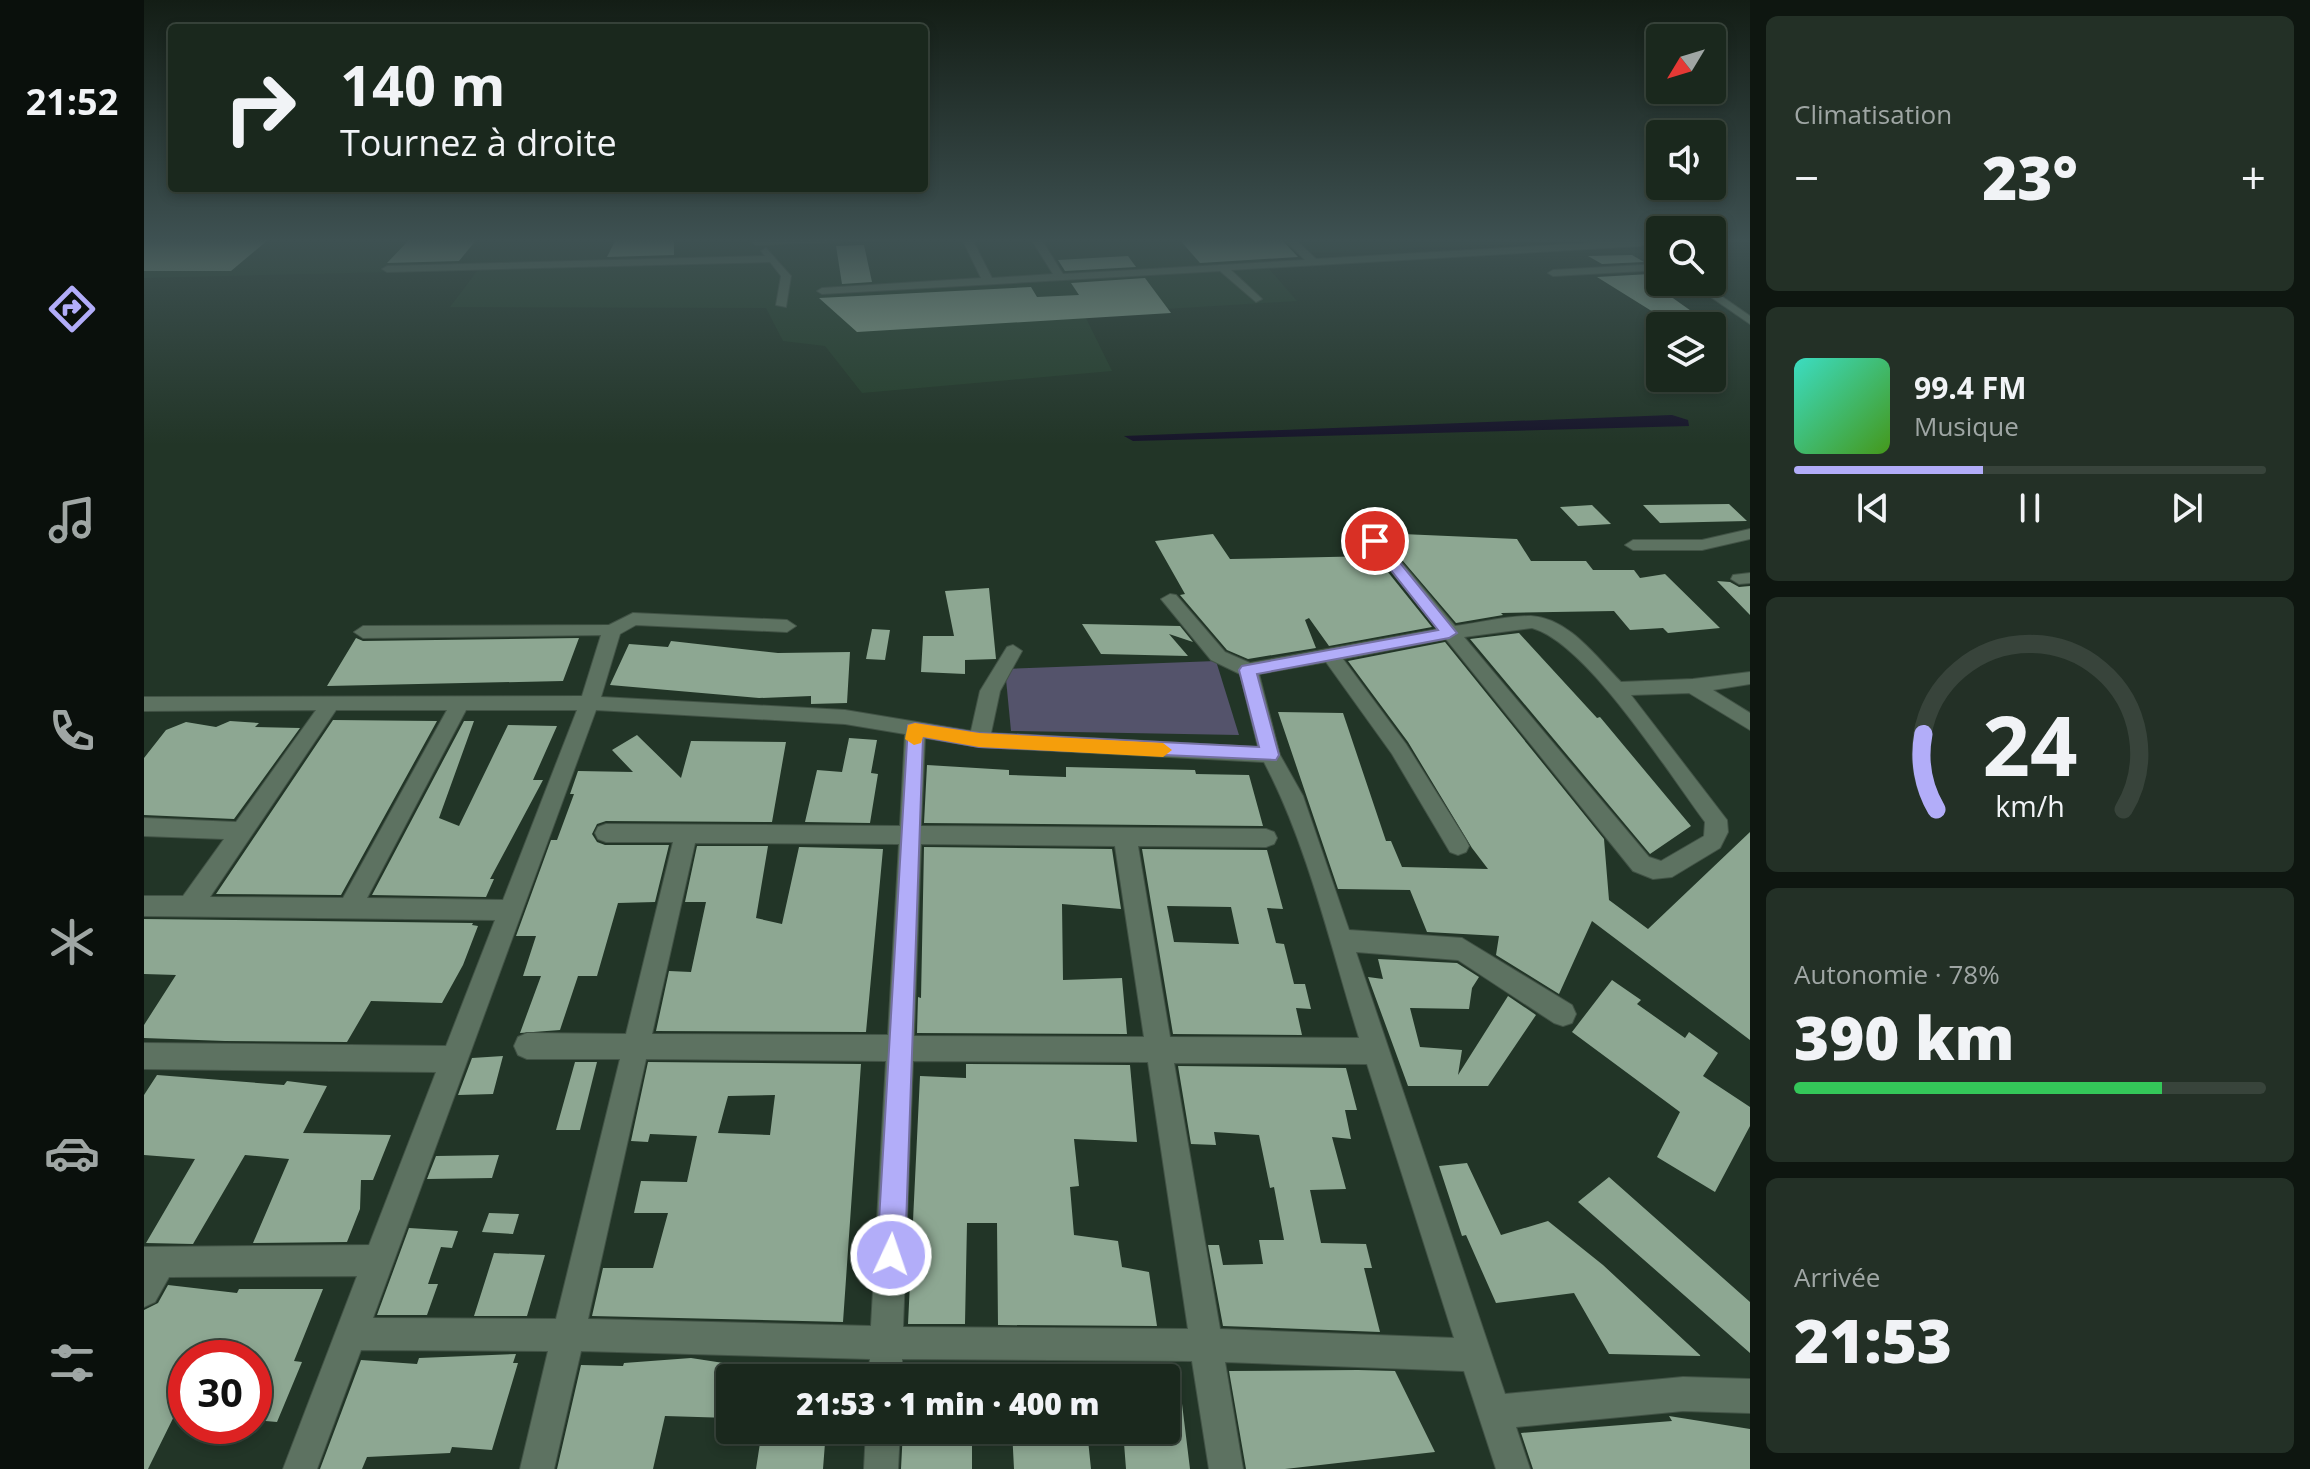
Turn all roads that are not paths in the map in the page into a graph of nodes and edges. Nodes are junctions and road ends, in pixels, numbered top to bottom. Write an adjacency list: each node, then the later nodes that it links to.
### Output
1 (1731, 308): 2 (street)
2 (1750, 321)
3 (1750, 534): 5 (street)
4 (1375, 541): 10 (street)
5 (1633, 545)
6 (1170, 599): 13 (street)
7 (787, 626): 9 (street)
8 (363, 632): 9 (street)
9 (610, 632): 19 (street)
10 (1449, 633): 12 (street); 16 (street); 16 (street)
11 (1013, 651): 23 (street)
12 (1330, 654): 13 (street); 32 (street)
13 (1248, 670): 24 (street)
14 (1750, 678): 15 (street)
15 (1693, 686): 16 (street); 21 (street)
16 (1616, 689)
17 (332, 702): 18 (street); 20 (street); 26 (street)
18 (461, 702): 19 (street); 35 (street)
19 (589, 703): 22 (street); 36 (street)
20 (144, 704)
21 (1750, 723)
22 (915, 729): 23 (street); 29 (street)
23 (979, 740): 24 (street)
24 (1270, 755): 37 (street)
25 (145, 829): 26 (street)
26 (243, 831): 34 (street)
27 (606, 833): 28 (street)
28 (686, 833): 29 (street); 40 (street)
29 (910, 835): 30 (street); 41 (street)
30 (1125, 837): 31 (street); 42 (street)
31 (1266, 838)
32 (1458, 846)
33 (144, 906): 34 (street)
34 (190, 906): 35 (street)
35 (350, 908): 36 (street)
36 (511, 910): 45 (street)
37 (1340, 940): 38 (street); 43 (street)
38 (1563, 1014)
39 (527, 1046): 40 (street)
40 (634, 1047): 41 (street); 50 (street)
41 (900, 1048): 42 (street); 51 (street)
42 (1159, 1049): 43 (street); 52 (street)
43 (1376, 1051): 53 (street)
44 (144, 1056): 45 (street)
45 (455, 1059): 46 (street)
46 (379, 1260): 47 (street); 49 (street)
47 (152, 1262): 48 (street)
48 (144, 1291)
49 (351, 1334): 50 (street); 58 (street)
50 (567, 1335): 51 (street); 59 (street)
51 (887, 1343): 52 (street); 54 (street)
52 (1206, 1345): 53 (street); 61 (street)
53 (1476, 1355): 56 (street)
54 (886, 1364)
55 (1750, 1396): 56 (street)
56 (1494, 1412): 62 (street)
57 (882, 1444): 60 (street)
58 (300, 1469)
59 (537, 1469)
60 (881, 1469)
61 (1226, 1469)
62 (1513, 1469)

